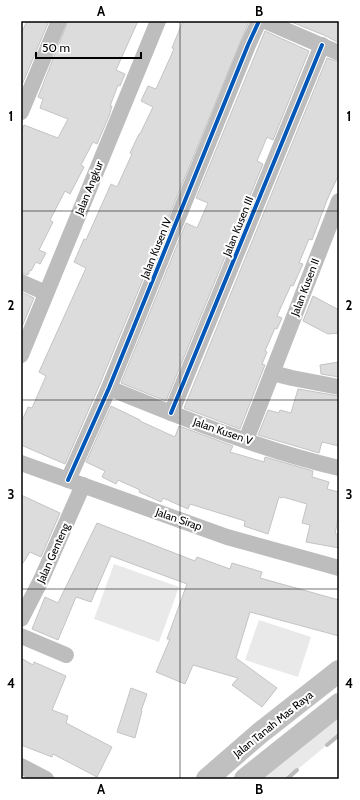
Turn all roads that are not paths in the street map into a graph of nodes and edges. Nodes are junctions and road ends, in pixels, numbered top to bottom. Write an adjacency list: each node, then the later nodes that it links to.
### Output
1 (59, 21): 7 (street)
2 (158, 21): 10 (street, Jalan Angkur)
3 (259, 21): 14 (street, Jalan Kusen IV)
4 (265, 21): 5 (street)
5 (322, 45): 6 (street); 15 (street, Jalan Kusen III)
6 (339, 53)
7 (21, 112)
8 (339, 201): 12 (street, Jalan Kusen II)
9 (21, 282): 10 (street)
10 (46, 293): 11 (street, Jalan Angkur)
11 (21, 355)
12 (272, 373): 13 (street); 16 (street, Jalan Kusen II)
13 (339, 387)
14 (109, 388): 15 (street, Jalan Kusen V); 19 (street, Jalan Kusen IV)
15 (171, 413): 16 (street, Jalan Kusen V)
16 (246, 440): 18 (street, Jalan Kusen V)
17 (21, 463): 19 (street, Jalan Sirap)
18 (339, 468)
19 (75, 483): 20 (street, Jalan Sirap); 21 (street, Jalan Genteng)
20 (339, 568)
21 (21, 619)
22 (21, 636): 23 (street)
23 (66, 655)
24 (339, 671): 28 (street, Jalan Tanah Mas Raya)
25 (339, 704): 29 (street)
26 (21, 766): 27 (street)
27 (46, 779)
28 (207, 779)
29 (245, 779)

